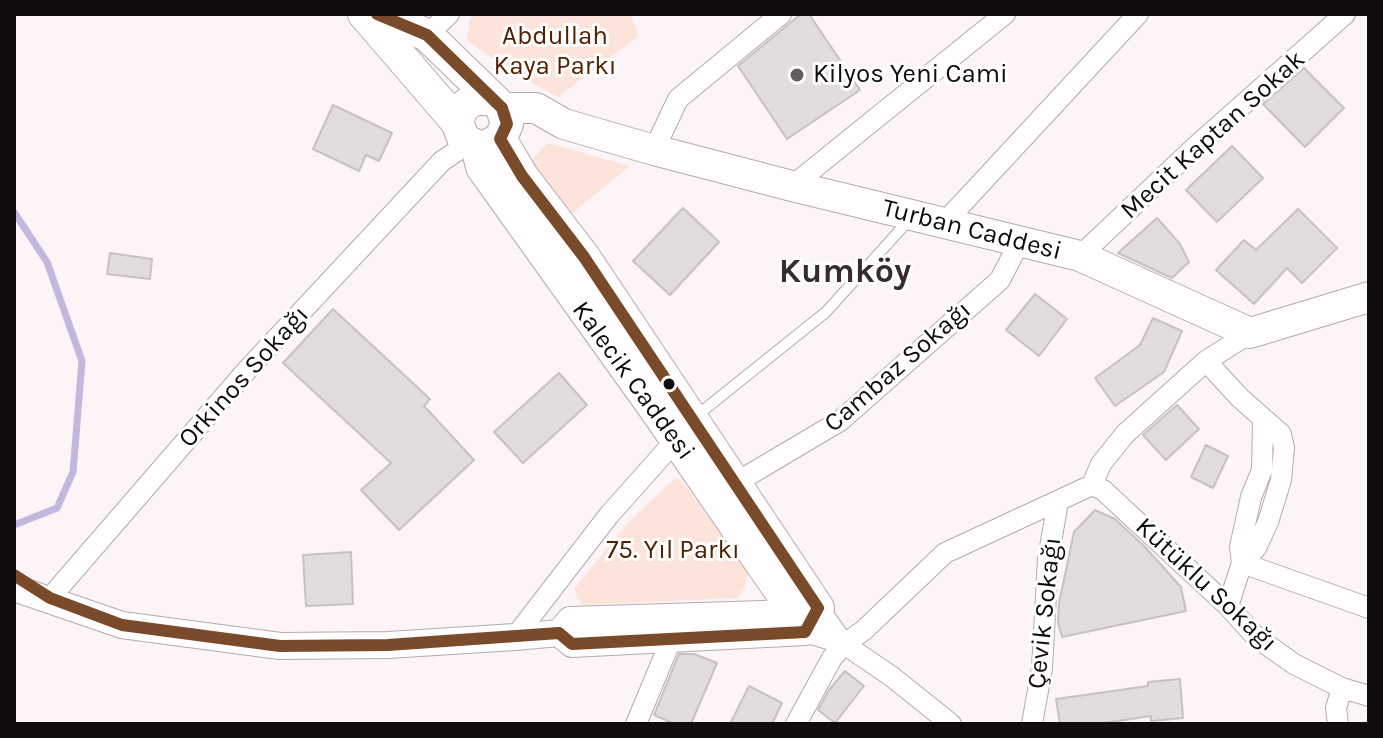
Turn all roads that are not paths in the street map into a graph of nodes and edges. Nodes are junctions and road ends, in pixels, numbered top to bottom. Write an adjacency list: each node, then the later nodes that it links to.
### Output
1 (364, 14): 8 (main road)
2 (377, 14): 7 (main road)
3 (781, 14): 9 (street)
4 (1005, 14): 10 (street)
5 (1138, 14): 12 (street)
6 (1345, 14): 14 (street, Mecit Kaptan Sokak)
7 (438, 25): 8 (main road)
8 (479, 130): 9 (main road, Turban Caddesi); 18 (main road, Kalecik Caddesi); 25 (street, Orkinos Sokağı)
9 (654, 150): 10 (main road, Turban Caddesi)
10 (792, 186): 11 (main road, Turban Caddesi)
11 (914, 216): 12 (main road, Turban Caddesi); 18 (lane)
12 (945, 222): 13 (main road, Turban Caddesi)
13 (1020, 241): 14 (main road, Turban Caddesi); 20 (street, Cambaz Sokağı)
14 (1080, 256): 16 (main road, Turban Caddesi)
15 (1369, 297): 16 (main road)
16 (1250, 333): 17 (street)
17 (1206, 361): 19 (street); 22 (street)
18 (685, 430): 20 (main road, Kalecik Caddesi); 30 (street)
19 (1092, 485): 21 (street); 26 (street, Kütüklu Sokağı)
20 (725, 489): 28 (main road, Kalecik Caddesi)
21 (1058, 502): 31 (street); 37 (street, Çevik Sokağı)
22 (1242, 563): 26 (street); 27 (street)
23 (14, 575): 25 (street)
24 (14, 588): 25 (street)
25 (50, 598): 30 (street)
26 (1228, 606): 32 (street, Kütüklu Sokağı)
27 (1369, 608)
28 (806, 618): 29 (street); 31 (street, Kalecik Caddesi)
29 (672, 628): 30 (street); 34 (street)
30 (515, 637)
31 (844, 644): 35 (street); 36 (street, Kalecik Caddesi)
32 (1342, 688): 33 (street, Kütüklu Sokağı); 38 (street)
33 (1369, 696)
34 (636, 724)
35 (796, 724)
36 (951, 724)
37 (1032, 724)
38 (1338, 724)

